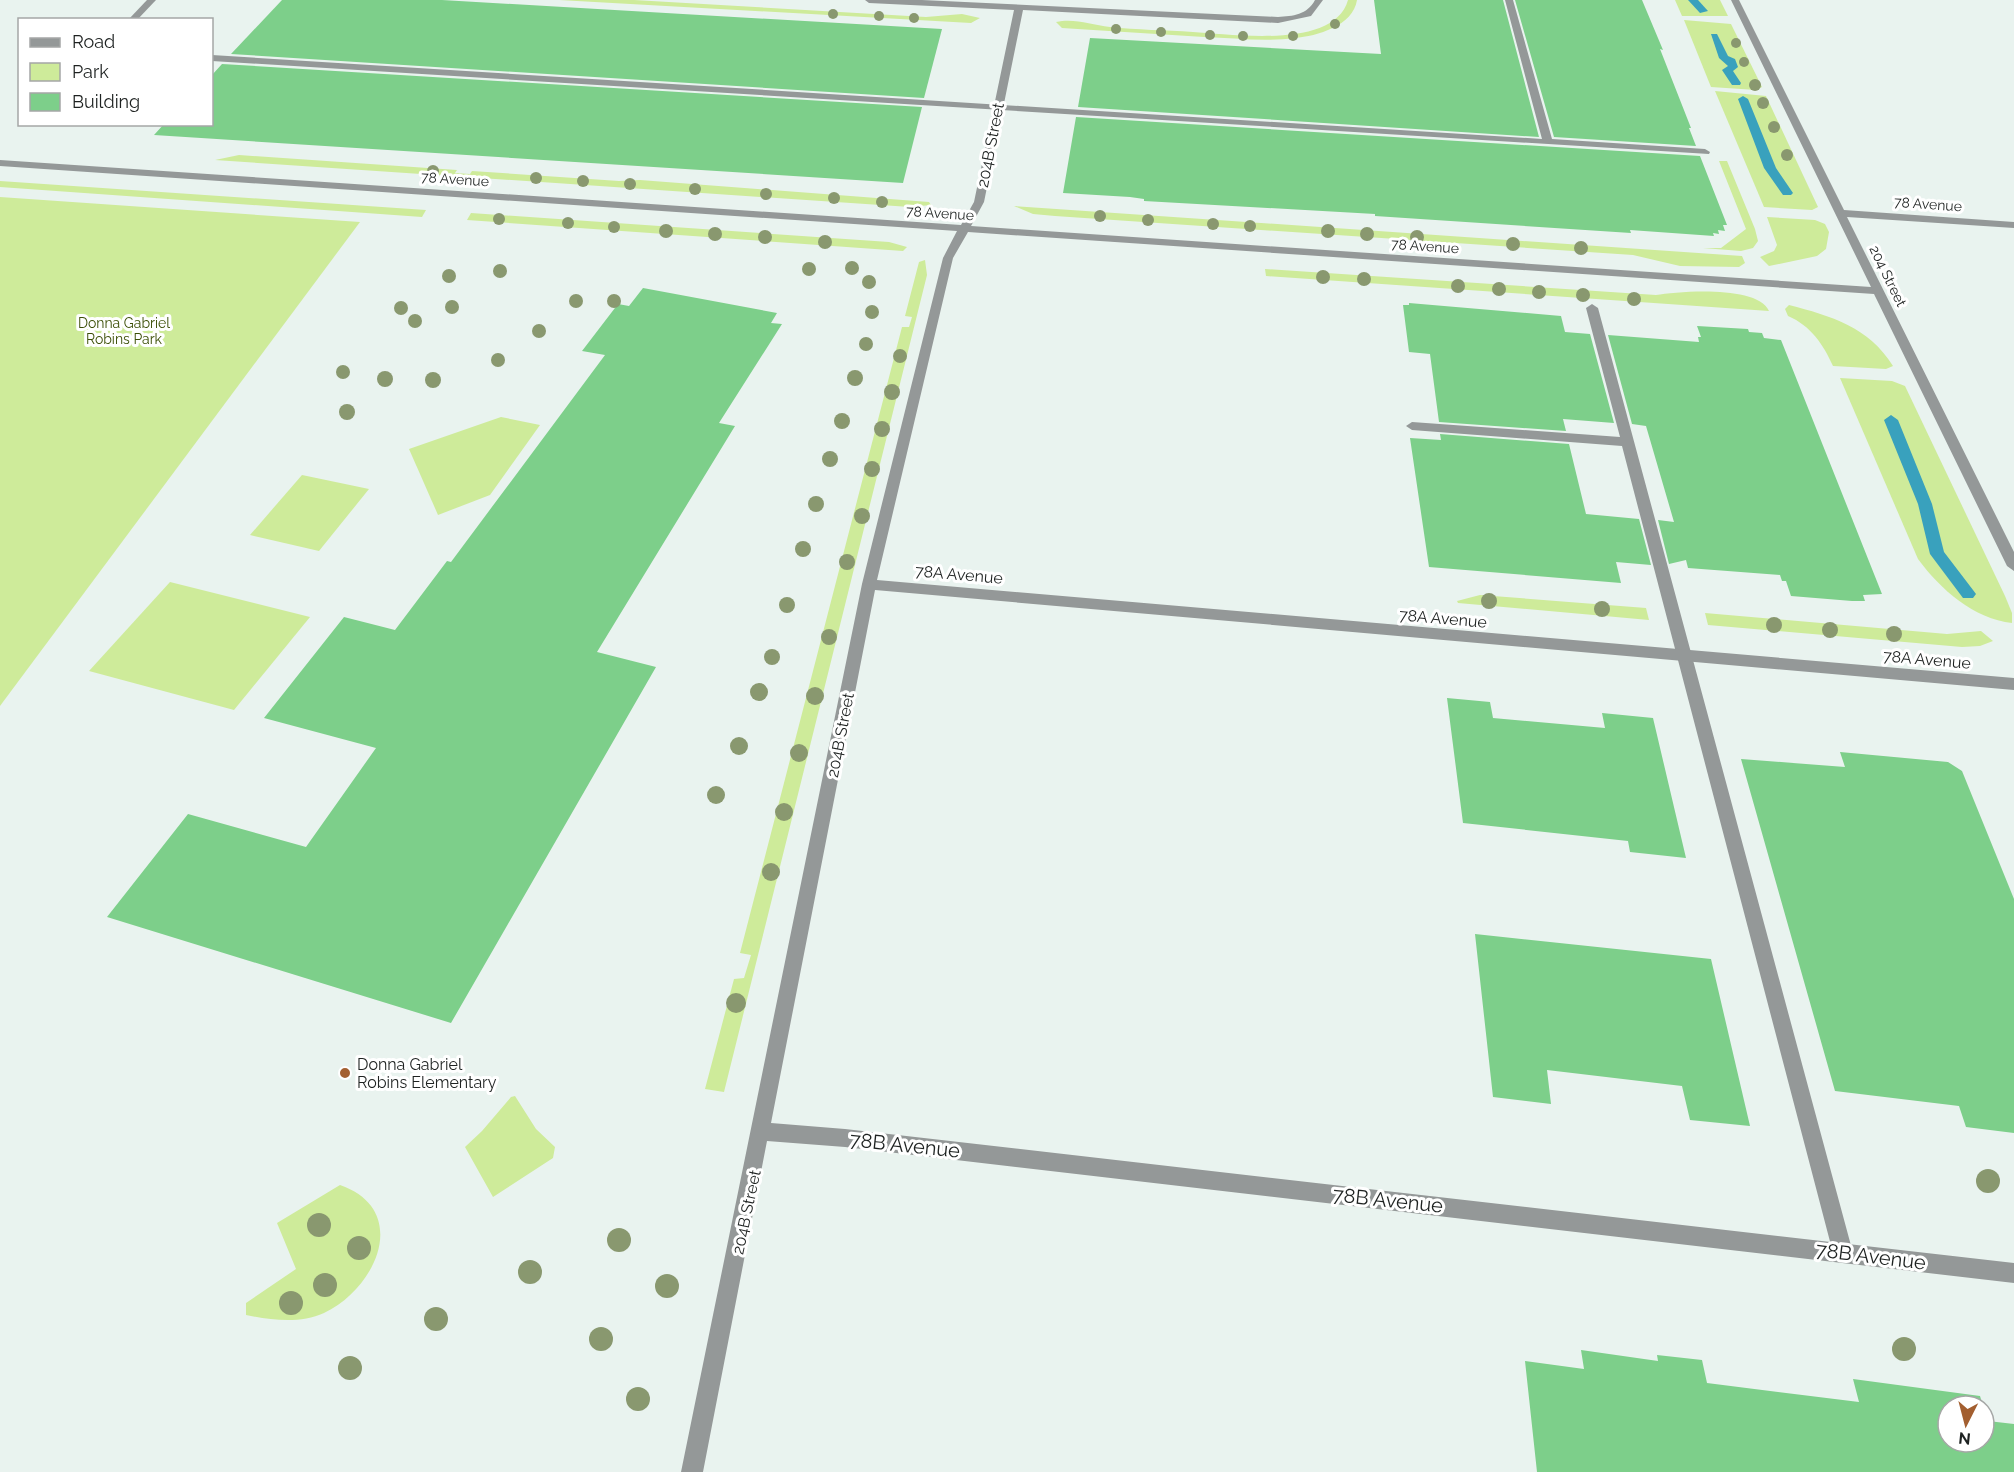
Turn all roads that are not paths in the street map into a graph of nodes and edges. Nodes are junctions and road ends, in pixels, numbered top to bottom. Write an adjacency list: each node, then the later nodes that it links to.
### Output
1 (152, 0): 7 (street)
2 (869, 0): 6 (street)
3 (1319, 0): 6 (street)
4 (1509, 0): 10 (street)
5 (1735, 0): 13 (street, 204 Street)
6 (1019, 8): 9 (street, 204B Street)
7 (134, 18)
8 (213, 58): 9 (street)
9 (998, 108): 10 (street); 15 (street, 204B Street)
10 (1548, 142): 11 (street)
11 (1706, 152)
12 (0, 163): 15 (street, 78 Avenue)
13 (1839, 213): 14 (street, 78 Avenue); 16 (street, 204 Street)
14 (2014, 225)
15 (963, 230): 16 (street, 78 Avenue); 21 (street, 204B Street)
16 (1878, 291): 20 (street, 204 Street)
17 (1592, 308): 19 (street)
18 (1412, 426): 19 (street)
19 (1626, 442): 22 (street)
20 (2014, 566)
21 (869, 584): 22 (street, 78A Avenue); 24 (street, 204B Street)
22 (1683, 657): 23 (street, 78A Avenue); 25 (street)
23 (2014, 684)
24 (762, 1131): 25 (street, 78B Avenue); 27 (street, 204B Street)
25 (1843, 1253): 26 (street, 78B Avenue)
26 (2014, 1273)
27 (692, 1472)

